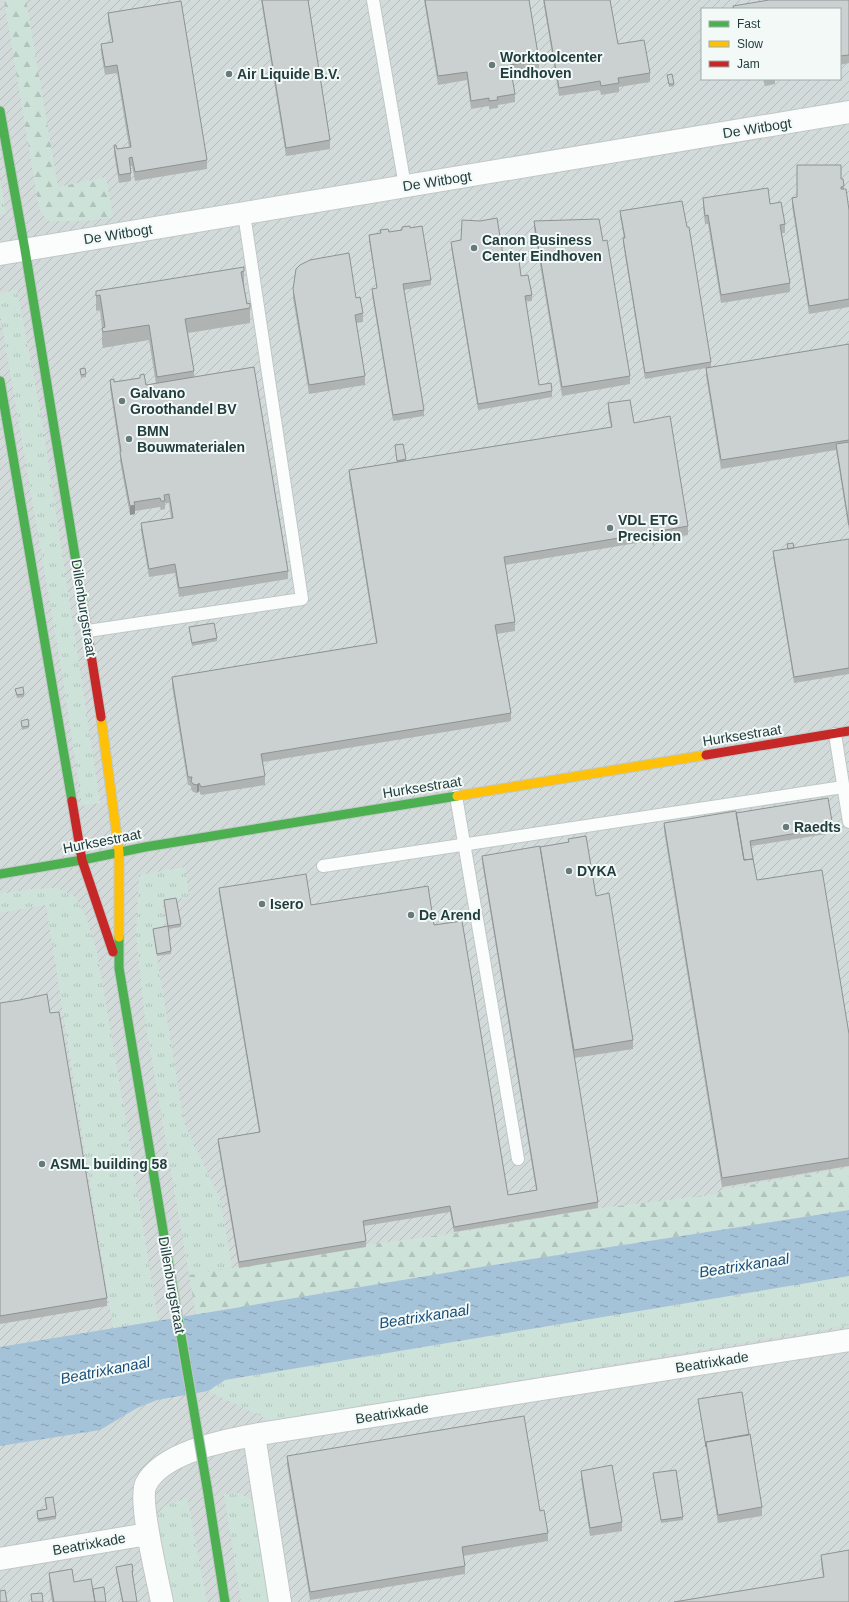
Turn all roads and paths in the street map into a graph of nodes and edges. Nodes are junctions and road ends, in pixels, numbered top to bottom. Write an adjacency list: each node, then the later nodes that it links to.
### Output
1 (373, 0): 4 (lane)
2 (0, 111): 6 (street, Dillenburgstraat)
3 (849, 112): 4 (street, De Witbogt)
4 (405, 186): 5 (street, De Witbogt)
5 (244, 214): 6 (street, De Witbogt); 9 (lane)
6 (25, 250): 7 (street); 9 (street, Dillenburgstraat)
7 (0, 254)
8 (0, 381): 17 (street, Dillenburgstraat)
9 (88, 631): 16 (street, Dillenburgstraat)
10 (849, 731): 11 (street, Hurksestraat)
11 (835, 734): 12 (lane); 13 (street, Hurksestraat)
12 (843, 787): 14 (lane); 15 (lane)
13 (456, 796): 15 (lane); 16 (street, Hurksestraat)
14 (849, 822)
15 (465, 844): 18 (lane); 21 (lane)
16 (119, 852): 17 (street, Hurksestraat); 20 (street, Dillenburgstraat)
17 (82, 860): 19 (street, Hurksestraat); 20 (street, Dillenburgstraat)
18 (323, 866)
19 (0, 874)
20 (119, 968): 27 (street, Dillenburgstraat, bridge)
21 (518, 1159)
22 (849, 1340): 23 (street, Beatrixkade)
23 (254, 1435): 24 (street, Beatrixkade); 28 (street)
24 (148, 1534): 25 (street, Beatrixkade); 26 (street)
25 (0, 1559)
26 (162, 1602)
27 (226, 1602)
28 (280, 1602)

